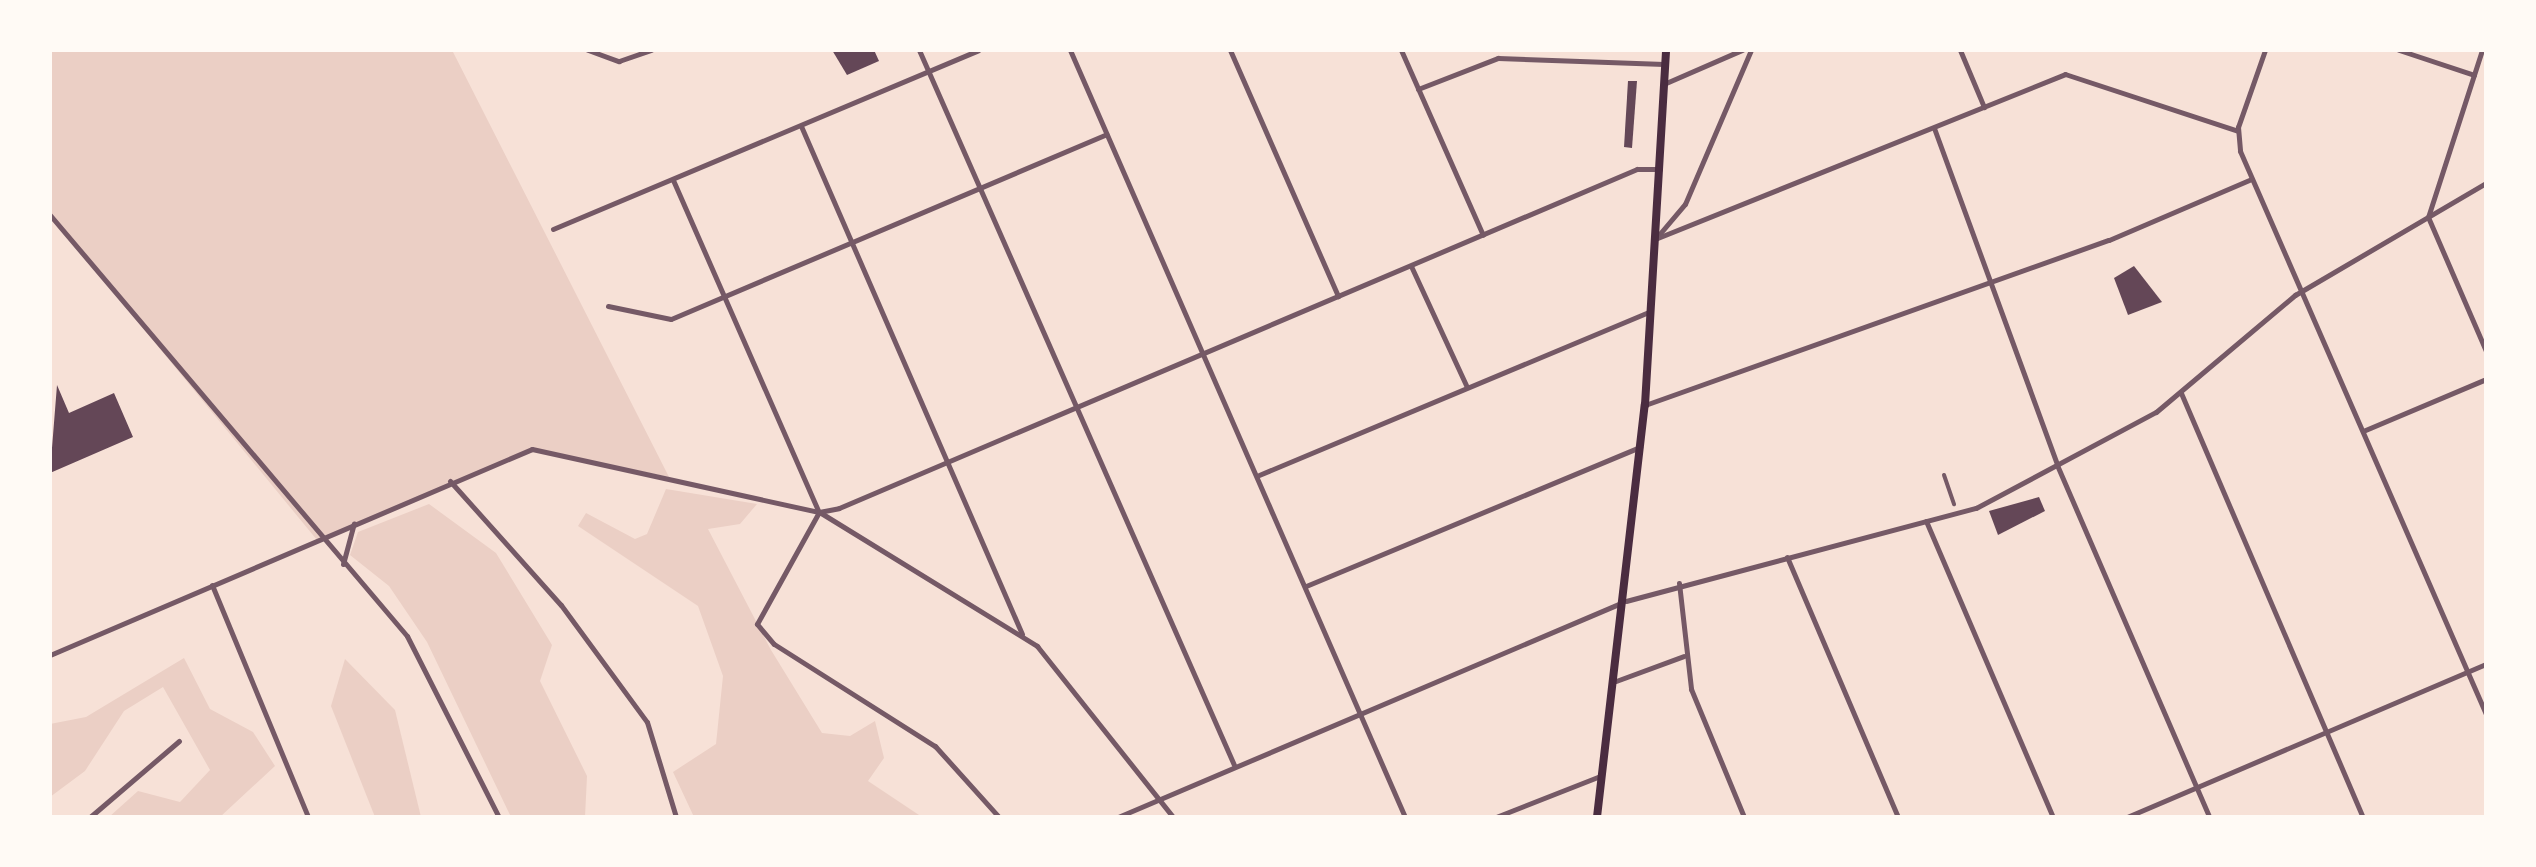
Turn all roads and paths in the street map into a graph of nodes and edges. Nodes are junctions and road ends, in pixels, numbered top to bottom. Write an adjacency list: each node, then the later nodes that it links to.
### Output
1 (588, 50): 2 (street)
2 (651, 50)
3 (919, 50): 16 (street)
4 (978, 50): 16 (street)
5 (1070, 50): 24 (street)
6 (1230, 50): 39 (street)
7 (1401, 50): 19 (street)
8 (1666, 50): 15 (main road)
9 (1742, 50): 18 (street)
10 (1750, 50): 34 (street)
11 (1960, 50): 20 (street)
12 (2266, 50): 23 (street)
13 (2399, 50): 17 (street)
14 (2482, 50): 17 (street)
15 (1666, 64): 18 (main road); 19 (street)
16 (929, 71): 21 (street); 29 (street)
17 (2474, 74): 31 (street)
18 (1666, 83): 25 (main road)
19 (1418, 89): 33 (street)
20 (1984, 107): 22 (street); 23 (street)
21 (802, 126): 27 (street); 35 (street)
22 (1934, 128): 34 (street); 37 (street)
23 (2238, 131): 26 (street)
24 (1106, 134): 29 (street); 44 (street)
25 (1660, 169): 33 (street); 34 (main road)
26 (2252, 178): 37 (street); 38 (street)
27 (674, 180): 32 (street); 40 (street)
28 (2486, 183): 31 (street)
29 (980, 188): 35 (street); 49 (street)
30 (50, 215): 63 (street)
31 (2428, 217): 38 (street); 43 (street)
32 (553, 229)
33 (1483, 235): 36 (street)
34 (1655, 239): 42 (main road)
35 (852, 242): 40 (street); 54 (street)
36 (1411, 266): 39 (street); 46 (street)
37 (1992, 280): 48 (street); 55 (street)
38 (2304, 291): 47 (street); 52 (street)
39 (1338, 296): 44 (street)
40 (724, 297): 41 (street); 60 (street)
41 (608, 306)
42 (1650, 312): 46 (street); 48 (main road)
43 (2486, 351)
44 (1204, 354): 49 (street); 56 (street)
45 (2486, 379): 52 (street)
46 (1467, 387): 56 (street)
47 (2181, 393): 50 (street); 55 (street)
48 (1645, 405): 53 (main road)
49 (1077, 407): 54 (street); 80 (street)
50 (2193, 420): 51 (street); 78 (street)
51 (2184, 424)
52 (2363, 431): 74 (street)
53 (1640, 447): 68 (street); 69 (main road)
54 (950, 461): 60 (street); 70 (street)
55 (2057, 464): 61 (street); 82 (street)
56 (1258, 475): 68 (street)
57 (1944, 475): 59 (street)
58 (450, 481): 60 (street); 62 (street); 87 (street)
59 (1954, 504)
60 (818, 512): 70 (street); 88 (street)
61 (1926, 521): 64 (street); 96 (street)
62 (354, 524): 63 (street); 65 (street)
63 (316, 540): 65 (street); 67 (street)
64 (1787, 556): 66 (street); 95 (street)
65 (343, 568): 86 (street)
66 (1678, 584): 69 (street); 72 (street)
67 (212, 585): 71 (street); 85 (street)
68 (1306, 586): 76 (street)
69 (1626, 601): 75 (main road); 76 (street)
70 (1022, 634): 83 (street)
71 (50, 655)
72 (1684, 656): 75 (street); 94 (street)
73 (2486, 664): 74 (street)
74 (2468, 672): 77 (street); 78 (street)
75 (1616, 681): 81 (main road)
76 (1362, 714): 80 (street); 91 (street)
77 (2486, 714)
78 (2325, 731): 82 (street); 99 (street)
79 (179, 740): 84 (street)
80 (1234, 765): 83 (street)
81 (1601, 776): 92 (street); 93 (main road)
82 (2197, 787): 97 (street); 98 (street)
83 (1164, 798): 89 (street); 90 (street)
84 (90, 817)
85 (308, 817)
86 (499, 817)
87 (676, 817)
88 (1000, 817)
89 (1118, 817)
90 (1172, 817)
91 (1405, 817)
92 (1496, 817)
93 (1596, 817)
94 (1744, 817)
95 (1898, 817)
96 (2052, 817)
97 (2127, 817)
98 (2210, 817)
99 (2362, 817)

